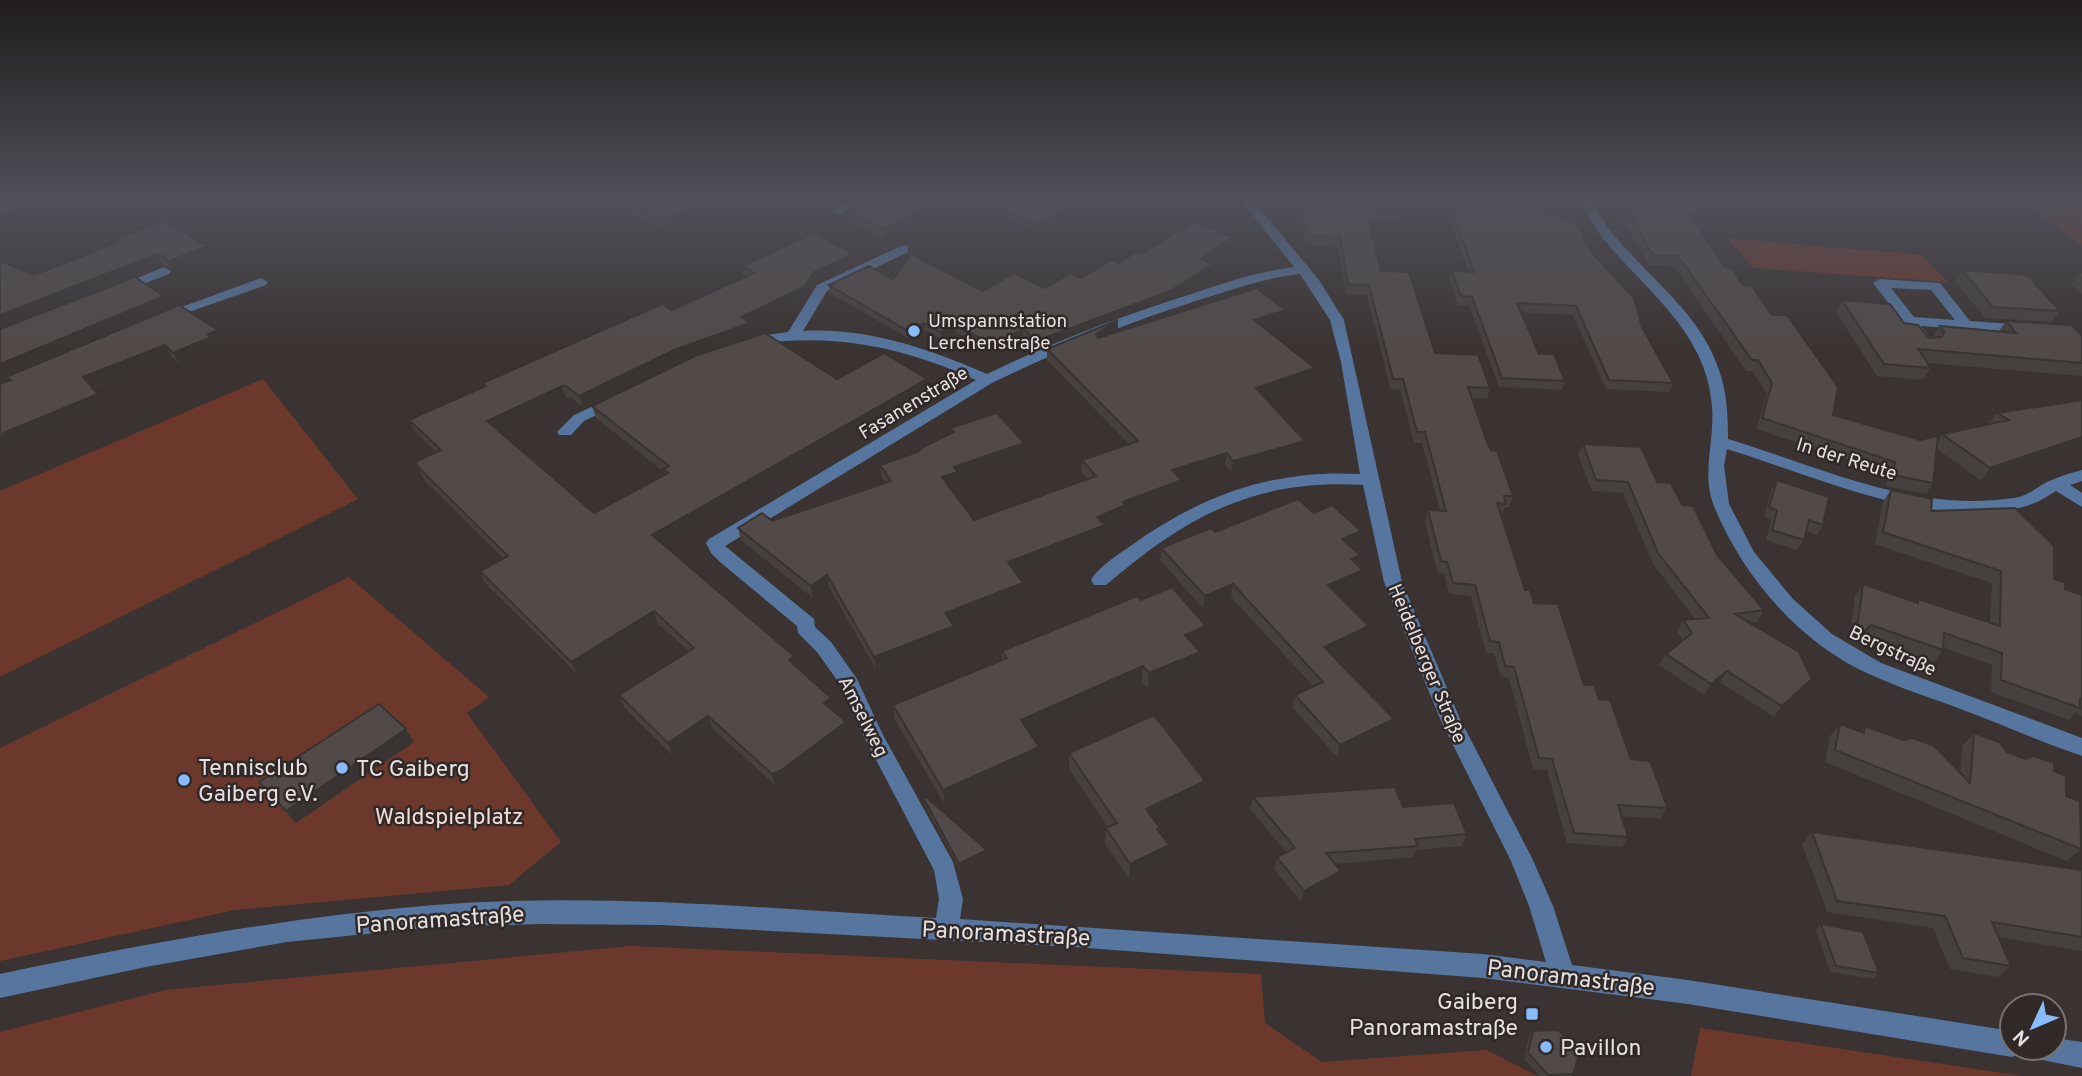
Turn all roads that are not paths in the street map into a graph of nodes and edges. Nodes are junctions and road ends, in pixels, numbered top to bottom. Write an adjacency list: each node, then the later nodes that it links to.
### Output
1 (1285, 248): 4 (street, Heidelberger Straße)
2 (1619, 248): 18 (street, Bergstraße)
3 (903, 249): 12 (street)
4 (1303, 270): 15 (street, Fasanenstraße); 20 (street, Heidelberger Straße)
5 (164, 271): 7 (street)
6 (261, 282): 9 (street)
7 (102, 294)
8 (1909, 321): 10 (street); 10 (street); 13 (street)
9 (150, 322)
10 (1966, 325): 11 (street)
11 (2045, 330)
12 (794, 333): 14 (street); 15 (street)
13 (1927, 344)
14 (735, 346)
15 (987, 380): 23 (street, Fasanenstraße)
16 (627, 395): 17 (street)
17 (565, 432)
18 (1720, 442): 21 (street, In der Reute); 25 (street, Bergstraße)
19 (2082, 475): 21 (street, In der Reute)
20 (1369, 480): 24 (street); 27 (street, Heidelberger Straße)
21 (2057, 484): 22 (street)
22 (2082, 501)
23 (715, 543): 26 (street, Amselweg)
24 (1100, 580)
25 (2082, 747)
26 (946, 929): 27 (street, Panoramastraße); 28 (street, Panoramastraße)
27 (1563, 976): 29 (street, Panoramastraße)
28 (0, 986)
29 (1998, 1042)

